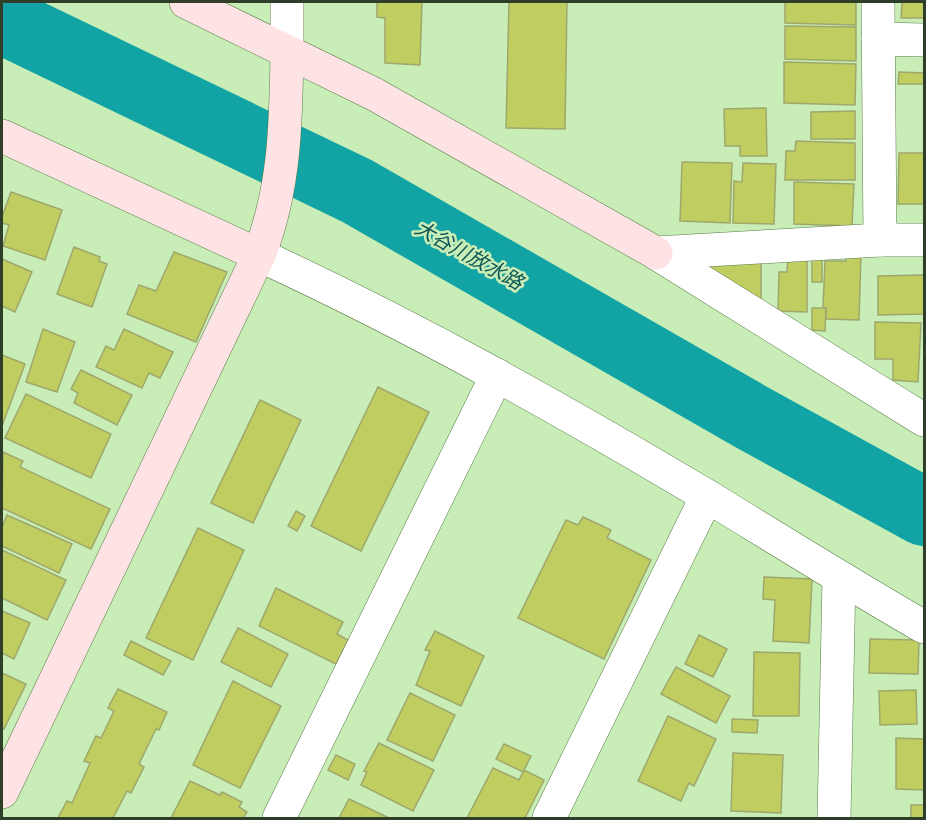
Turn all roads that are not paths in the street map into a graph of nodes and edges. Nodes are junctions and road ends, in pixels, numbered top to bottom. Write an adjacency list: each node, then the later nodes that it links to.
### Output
1 (186, 2): 6 (street)
2 (287, 2): 6 (street)
3 (878, 2): 4 (street)
4 (878, 39): 5 (street); 8 (street)
5 (924, 40)
6 (287, 52): 10 (street); 11 (street)
7 (2, 136): 11 (street)
8 (880, 240): 9 (street); 10 (street)
9 (924, 240)
10 (656, 253): 13 (street)
11 (259, 255): 12 (street); 17 (street)
12 (497, 375): 14 (street); 18 (street)
13 (924, 420)
14 (707, 496): 15 (street); 19 (street)
15 (839, 579): 16 (street); 20 (street)
16 (924, 627)
17 (4, 780)
18 (279, 819)
19 (549, 819)
20 (834, 819)

